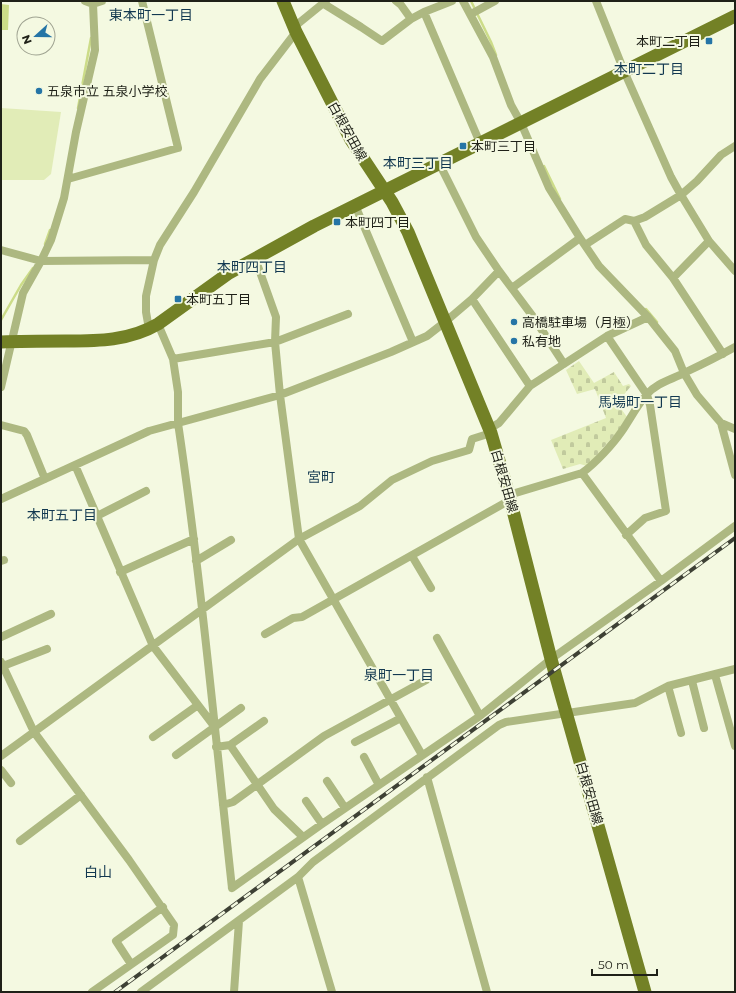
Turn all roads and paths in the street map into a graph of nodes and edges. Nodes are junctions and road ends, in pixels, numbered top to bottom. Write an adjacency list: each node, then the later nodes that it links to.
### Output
1 (85, 1): 11 (street)
2 (102, 1): 11 (street)
3 (142, 1): 22 (street)
4 (283, 1): 16 (main road, 白根安田線)
5 (396, 1): 15 (street)
6 (452, 1): 12 (street)
7 (463, 1): 13 (street)
8 (495, 1): 13 (street)
9 (596, 1): 17 (street)
10 (325, 2): 15 (street); 16 (street)
11 (93, 4): 22 (street)
12 (424, 12): 15 (street); 19 (street)
13 (471, 14): 18 (street)
14 (735, 16): 17 (main road)
15 (411, 19)
16 (295, 29): 23 (main road, 白根安田線); 31 (street)
17 (624, 71): 18 (main road); 24 (street)
18 (521, 123): 19 (main road); 27 (street)
19 (480, 143): 21 (main road)
20 (735, 146): 24 (street)
21 (439, 163): 23 (main road); 33 (street)
22 (68, 179): 32 (street)
23 (384, 191): 25 (main road); 40 (main road, 白根安田線)
24 (681, 195): 26 (street); 28 (street)
25 (355, 205): 30 (main road); 45 (street)
26 (634, 221): 27 (street); 35 (street)
27 (582, 241): 36 (street); 39 (street)
28 (709, 241): 34 (street); 35 (street)
29 (1, 250): 32 (street)
30 (255, 258): 41 (main road); 44 (street)
31 (154, 260): 32 (street); 41 (street)
32 (42, 261): 43 (street)
33 (499, 271): 36 (street); 37 (street)
34 (735, 271)
35 (673, 278): 47 (street)
36 (512, 288): 49 (street)
37 (472, 299): 40 (street); 51 (street)
38 (348, 314): 44 (street)
39 (648, 317): 42 (street); 50 (street)
40 (445, 322): 45 (street); 59 (main road, 白根安田線)
41 (153, 327): 43 (main road); 48 (street)
42 (607, 336): 49 (street); 54 (street)
43 (7, 342): 52 (street)
44 (275, 342): 48 (street); 53 (street)
45 (414, 342): 53 (street)
46 (735, 347): 47 (street)
47 (723, 354): 50 (street)
48 (173, 359): 55 (street)
49 (564, 364): 51 (street)
50 (684, 373): 54 (street); 56 (street)
51 (530, 386): 59 (street)
52 (1, 387)
53 (280, 394): 55 (street); 71 (street)
54 (647, 395): 61 (street); 69 (street)
55 (178, 423): 60 (street); 70 (street)
56 (721, 423): 58 (street); 62 (street)
57 (1, 425): 63 (street)
58 (735, 429)
59 (490, 431): 65 (main road, 白根安田線); 71 (street)
60 (75, 465): 63 (street); 67 (street)
61 (582, 473): 65 (street); 69 (street)
62 (735, 475)
63 (45, 479): 66 (street)
64 (146, 491): 67 (street)
65 (510, 497): 73 (street); 86 (main road, 白根安田線)
66 (1, 499)
67 (96, 516): 75 (street)
68 (735, 526): 76 (street)
69 (626, 535): 76 (street)
70 (194, 539): 74 (street); 75 (street)
71 (300, 539): 78 (street); 79 (street)
72 (231, 540): 74 (street)
73 (412, 556): 77 (street); 78 (street)
74 (196, 561): 79 (street)
75 (120, 572): 84 (street)
76 (661, 581): 86 (street)
77 (431, 588)
78 (334, 598): 81 (street); 93 (street)
79 (203, 609): 84 (street); 100 (street)
80 (51, 614): 82 (street)
81 (265, 634)
82 (1, 637)
83 (437, 638): 97 (street)
84 (153, 646): 94 (street); 102 (street)
85 (47, 649): 87 (street)
86 (551, 659): 96 (main road, 白根安田線); 97 (street)
87 (2, 664): 102 (street)
88 (735, 669): 89 (street)
89 (715, 675): 91 (street); 107 (street)
90 (428, 679): 93 (street)
91 (692, 681): 92 (street); 101 (street)
92 (668, 686): 96 (street); 103 (street)
93 (390, 700): 98 (street); 117 (street)
94 (198, 705): 100 (street); 104 (street)
95 (241, 708): 100 (street)
96 (568, 713): 114 (street); 135 (main road, 白根安田線)
97 (480, 716): 110 (street)
98 (401, 718): 105 (street); 110 (street)
99 (264, 721): 106 (street)
100 (214, 726): 108 (street); 109 (street)
101 (704, 728)
102 (34, 732): 111 (street); 119 (street)
103 (681, 733)
104 (154, 737)
105 (355, 742)
106 (230, 745): 108 (street); 117 (street)
107 (735, 746)
108 (216, 747): 121 (street)
109 (176, 755)
110 (422, 755): 118 (street)
111 (1, 756)
112 (364, 757): 118 (street)
113 (1, 770): 116 (street)
114 (427, 777): 126 (street); 134 (street)
115 (327, 781): 122 (street)
116 (11, 783)
117 (258, 784): 121 (street); 124 (street)
118 (379, 785): 122 (street)
119 (81, 795): 125 (street); 127 (street)
120 (306, 801): 123 (street)
121 (223, 805): 124 (street)
122 (345, 808): 123 (street)
123 (322, 824): 124 (street)
124 (303, 838)
125 (20, 841)
126 (298, 876): 128 (street); 133 (street)
127 (162, 907): 129 (street); 129 (street)
128 (239, 921): 131 (street); 132 (street)
129 (131, 964): 130 (street)
130 (92, 992)
131 (141, 992)
132 (234, 992)
133 (332, 992)
134 (487, 992)
135 (645, 992)

